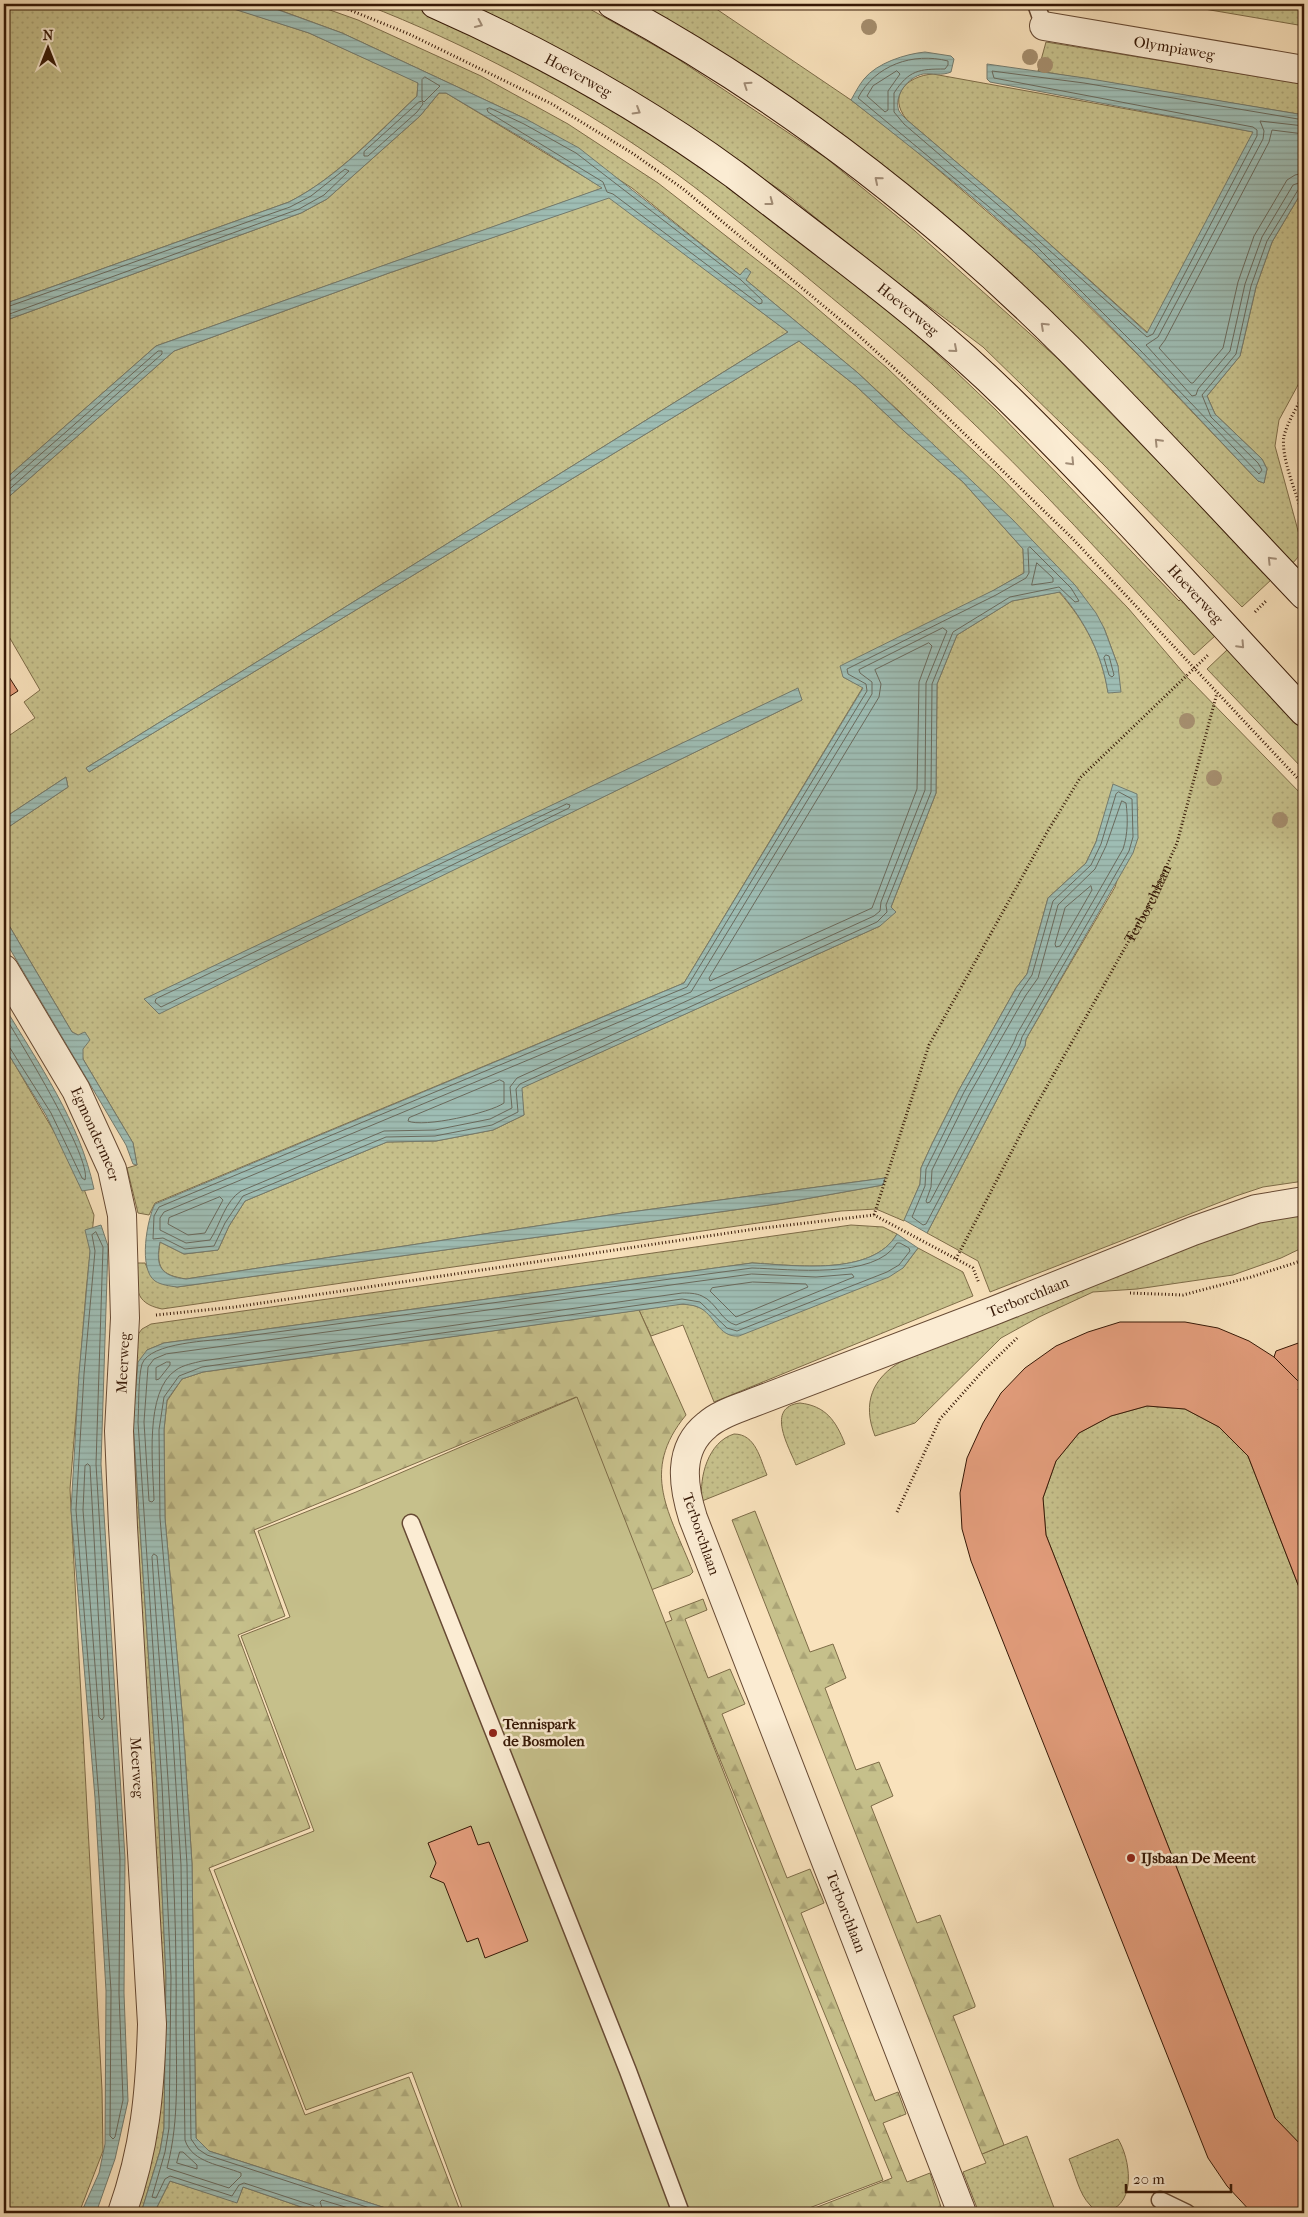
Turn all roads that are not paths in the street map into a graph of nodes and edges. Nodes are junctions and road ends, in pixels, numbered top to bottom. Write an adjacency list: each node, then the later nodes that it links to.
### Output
1 (434, 4): 6 (street, Hoeverweg, one-way to 6)
2 (612, 4): 5 (street, one-way to 2)
3 (1040, 15): 4 (street, Olympiaweg)
4 (1304, 70)
5 (1304, 595)
6 (1304, 712)
7 (4, 969): 9 (street, Egmondermeer)
8 (1304, 1201): 14 (street, Terborchlaan)
9 (126, 1318): 12 (street, Meerweg)
10 (411, 1523): 13 (lane)
11 (1160, 2200): 15 (lane)
12 (122, 2213)
13 (681, 2213)
14 (962, 2213)
15 (1187, 2213)

